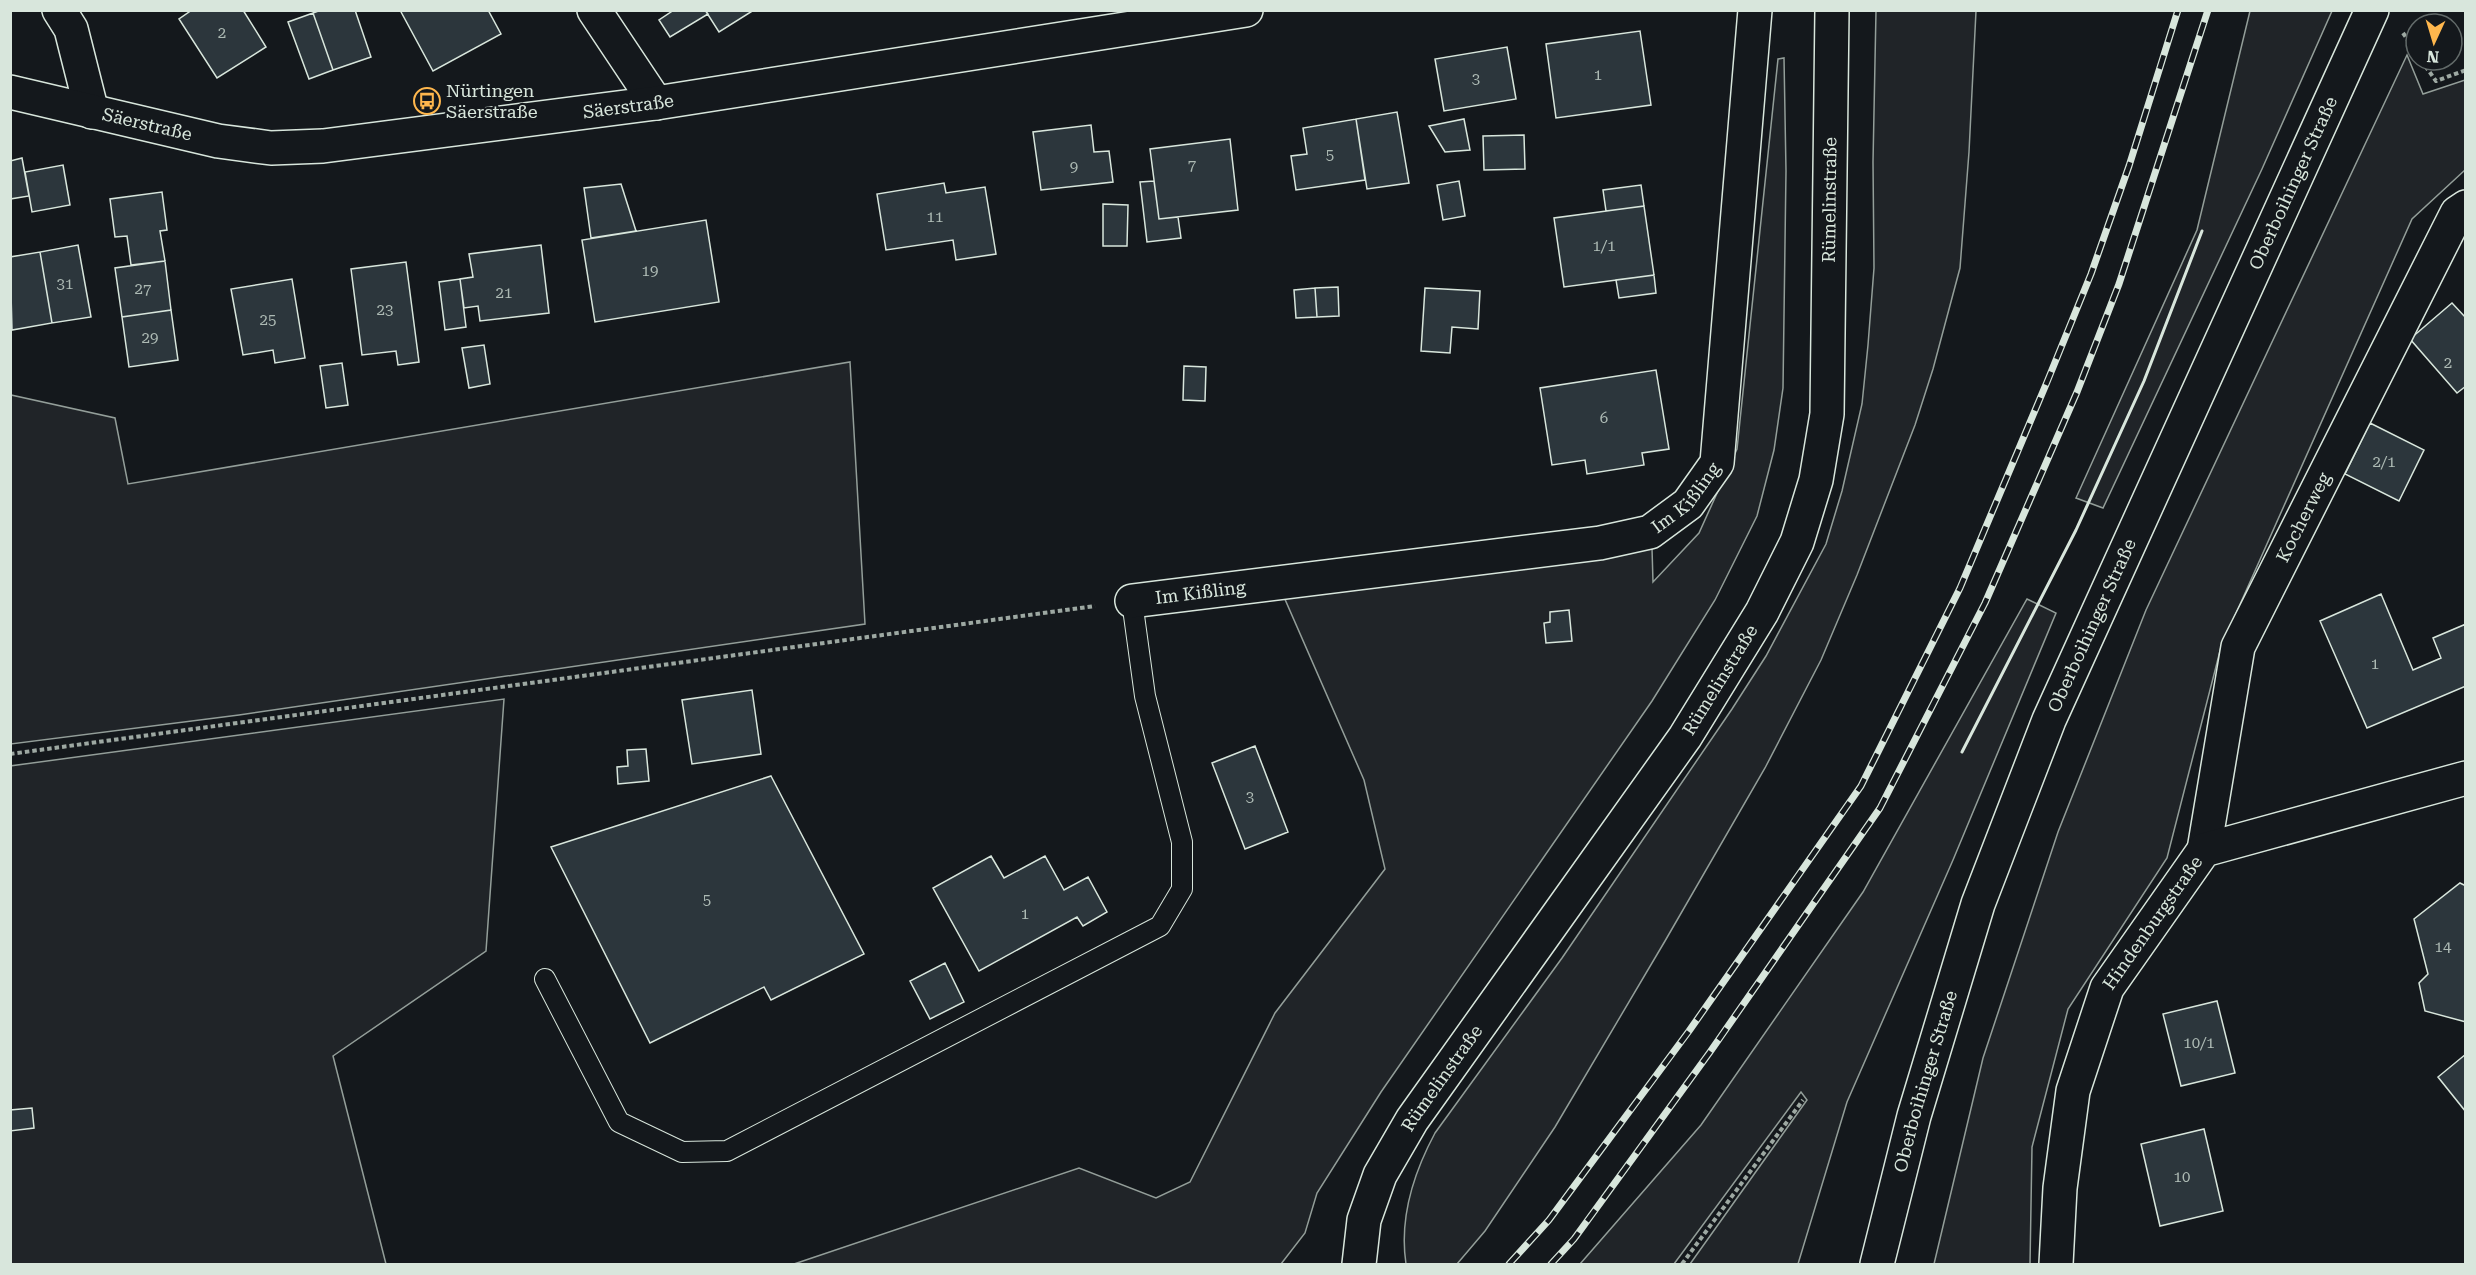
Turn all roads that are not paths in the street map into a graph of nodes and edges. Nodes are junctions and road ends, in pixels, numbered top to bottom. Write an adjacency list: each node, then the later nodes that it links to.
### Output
1 (59, 10): 9 (street)
2 (594, 10): 8 (street)
3 (1246, 10): 8 (street, Säerstraße)
4 (1755, 10): 11 (street, Im Kißling)
5 (1832, 10): 15 (street, Rümelinstraße)
6 (2372, 10): 16 (street, Oberboihinger Straße)
7 (10, 92): 9 (street, Säerstraße)
8 (656, 103): 9 (street, Säerstraße)
9 (92, 112)
10 (2466, 207): 13 (street, Kocherweg)
11 (1132, 601): 14 (lane)
12 (2466, 778): 13 (street, Hindenburgstraße)
13 (2204, 850): 17 (street, Hindenburgstraße)
14 (545, 979)
15 (1359, 1264)
16 (1877, 1264)
17 (2056, 1264)

